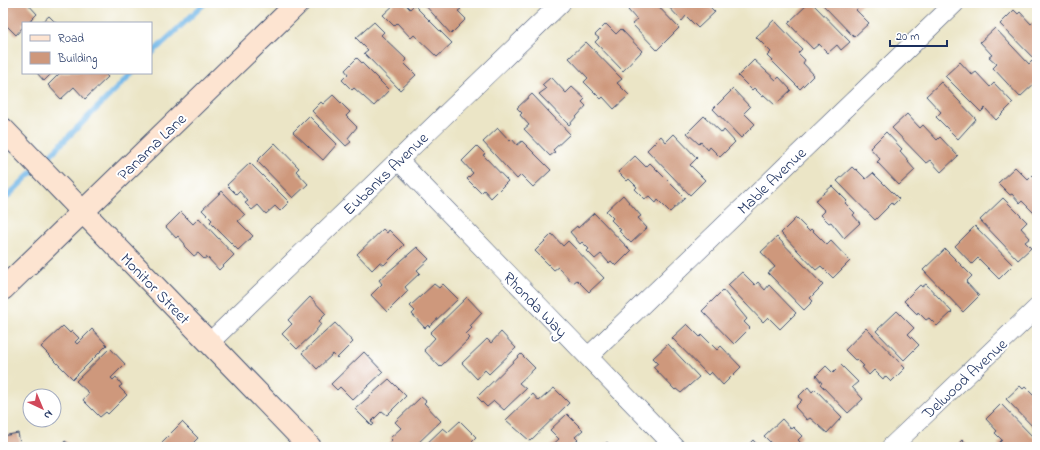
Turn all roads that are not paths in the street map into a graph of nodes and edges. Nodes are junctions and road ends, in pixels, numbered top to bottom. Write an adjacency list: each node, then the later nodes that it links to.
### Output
1 (298, 3): 6 (street, Panama Lane)
2 (561, 3): 5 (street, Eubanks Avenue)
3 (955, 3): 10 (street, Mable Avenue)
4 (3, 129): 6 (street, Monitor Street)
5 (398, 160): 9 (street, Eubanks Avenue); 10 (street, Rhonda Way)
6 (82, 212): 7 (street, Panama Lane); 9 (street, Monitor Street)
7 (3, 289)
8 (1037, 308): 13 (street, Delwood Avenue)
9 (209, 343): 11 (street, Monitor Street)
10 (588, 357): 12 (street, Rhonda Way)
11 (310, 447)
12 (675, 447)
13 (891, 447)

